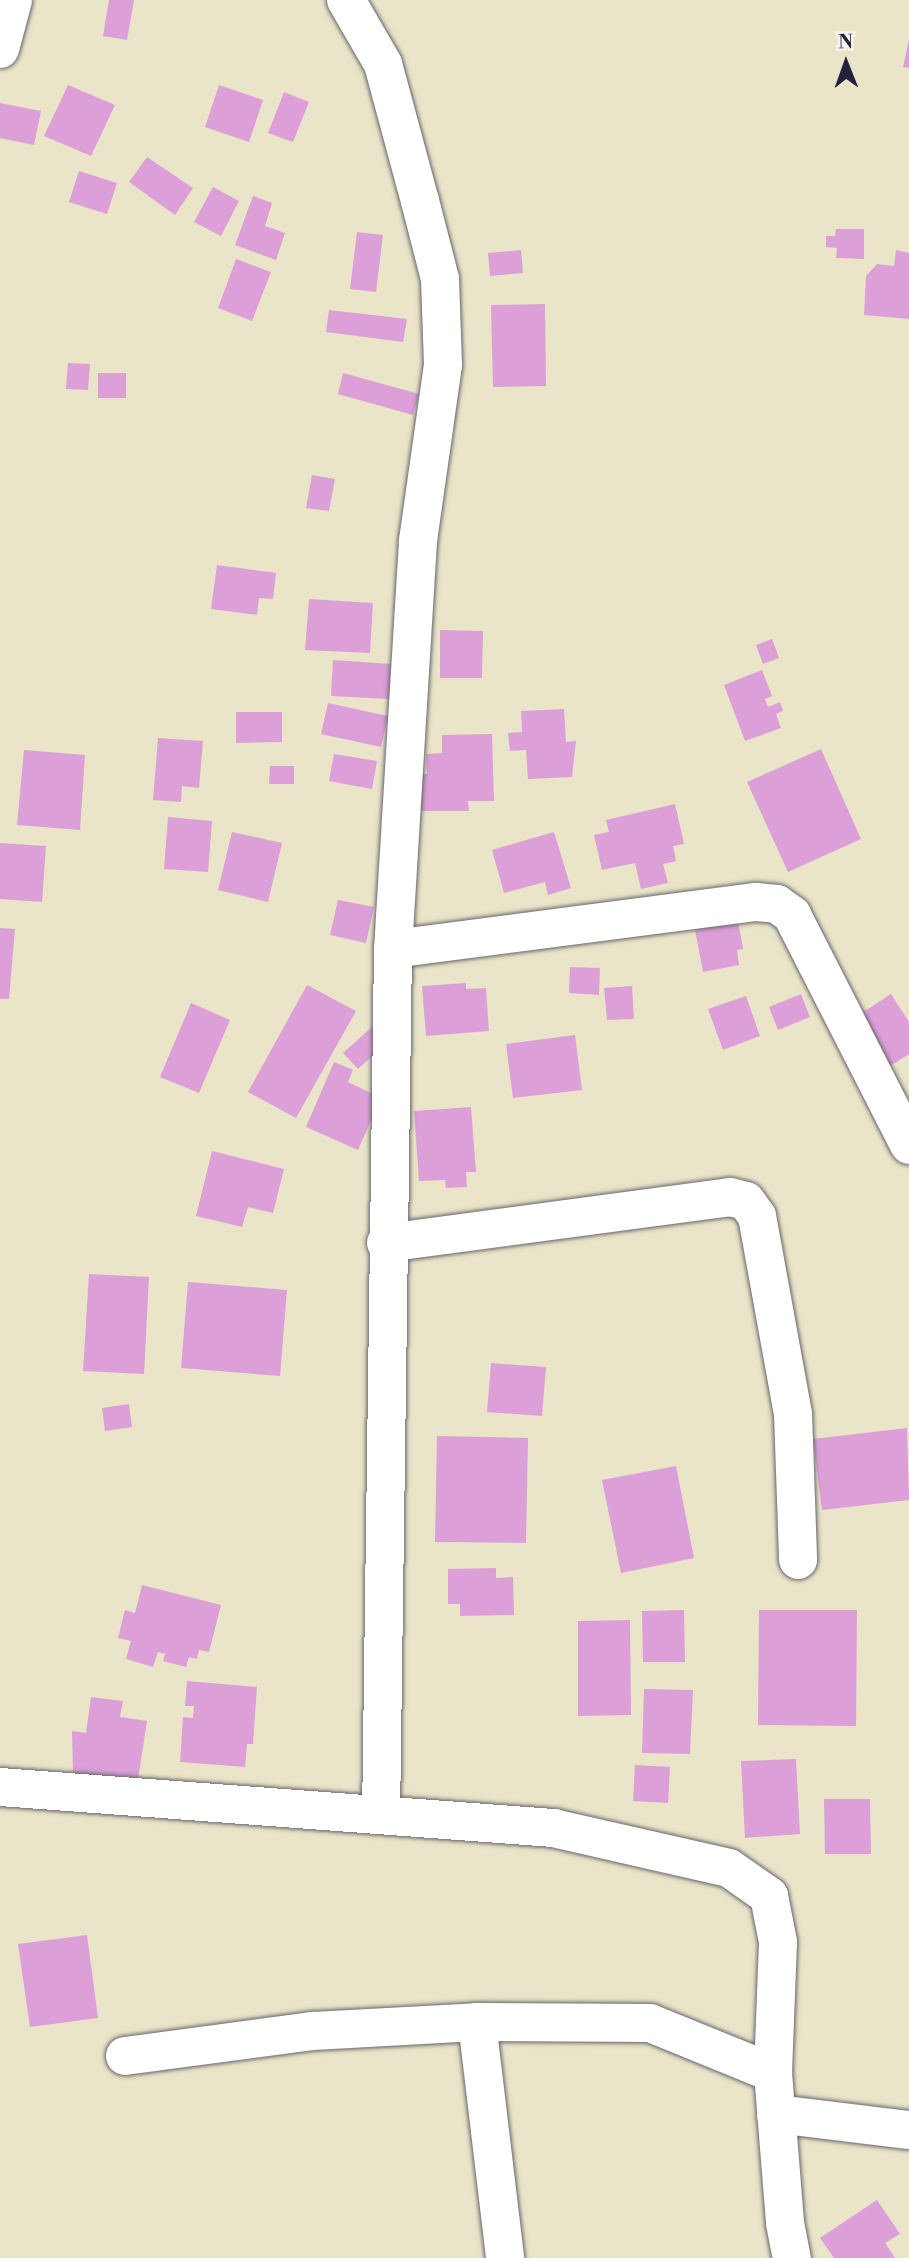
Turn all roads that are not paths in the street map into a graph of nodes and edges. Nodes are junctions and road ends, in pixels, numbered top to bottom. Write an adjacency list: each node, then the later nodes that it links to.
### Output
1 (13, 0): 3 (street)
2 (346, 0): 4 (street)
3 (0, 49)
4 (393, 949): 5 (street); 6 (street)
5 (909, 1145)
6 (386, 1243): 7 (street); 9 (street)
7 (798, 1560)
8 (0, 1787): 9 (street)
9 (381, 1815): 12 (street)
10 (477, 2022): 11 (street); 12 (street); 15 (street)
11 (125, 2056)
12 (773, 2073): 13 (street)
13 (776, 2114): 14 (street); 16 (street)
14 (909, 2130)
15 (505, 2258)
16 (792, 2258)

